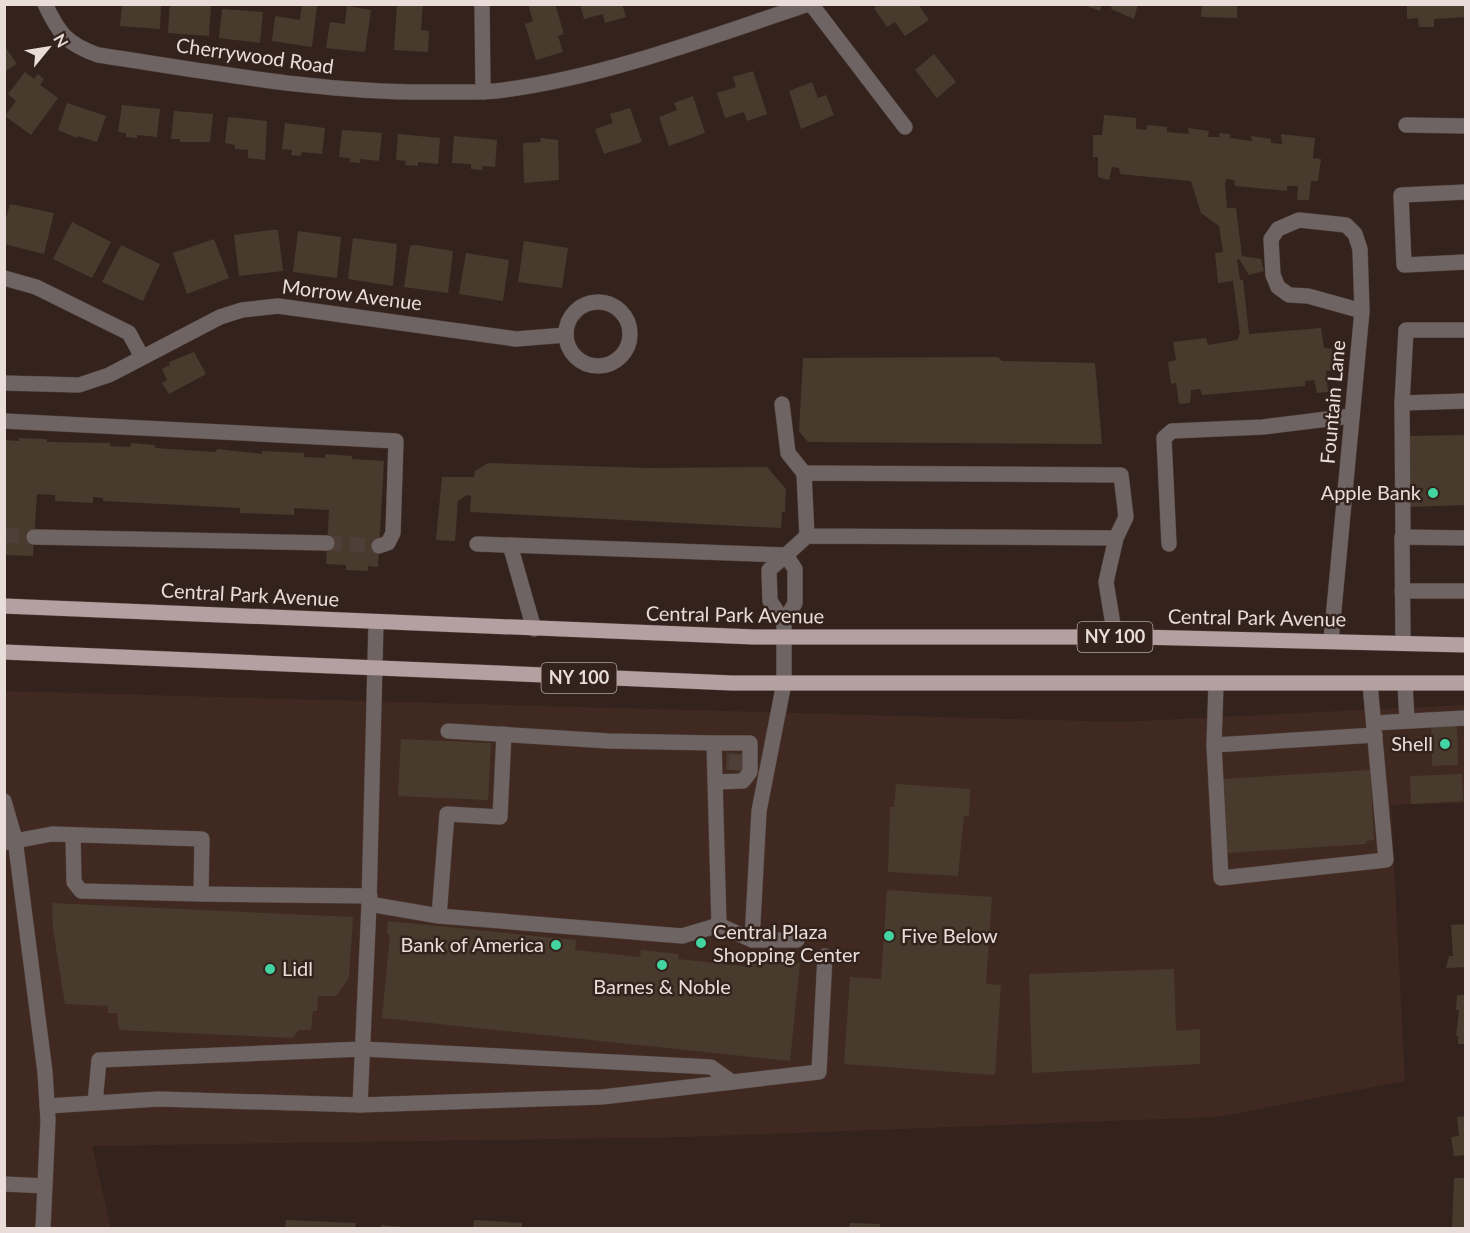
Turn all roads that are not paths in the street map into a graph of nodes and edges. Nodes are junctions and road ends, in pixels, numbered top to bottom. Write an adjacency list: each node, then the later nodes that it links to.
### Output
1 (45, 4): 4 (street, Cherrywood Road)
2 (482, 4): 4 (street)
3 (810, 4): 4 (street, Cherrywood Road); 7 (street)
4 (483, 92)
5 (1406, 126): 6 (street)
6 (1466, 126)
7 (905, 127)
8 (1466, 192): 9 (street)
9 (1466, 262)
10 (4, 278): 14 (street)
11 (1362, 311): 11 (street, Fountain Lane); 19 (street, Fountain Lane)
12 (1466, 330): 17 (street)
13 (566, 335): 13 (street); 14 (street, Morrow Avenue)
14 (142, 357): 15 (street, Morrow Avenue)
15 (4, 383)
16 (1466, 401): 17 (street)
17 (1402, 403): 26 (street)
18 (782, 404): 21 (street)
19 (1352, 416): 29 (street); 41 (street, Fountain Lane)
20 (4, 421): 31 (street)
21 (804, 473): 22 (street); 24 (street)
22 (807, 536): 24 (street); 32 (street)
23 (34, 537): 27 (street)
24 (1116, 538): 39 (street)
25 (1466, 538): 26 (street)
26 (1403, 539): 33 (street)
27 (327, 543)
28 (477, 544): 30 (street)
29 (1169, 544)
30 (510, 545): 32 (street); 38 (street)
31 (379, 546)
32 (786, 555): 37 (street); 37 (street)
33 (1401, 591): 34 (street); 42 (street)
34 (1466, 591)
35 (4, 606): 36 (main road, Central Park Avenue / NY 100)
36 (376, 622): 38 (main road, Central Park Avenue / NY 100); 45 (street)
37 (784, 622): 40 (street)
38 (534, 629): 40 (main road, Central Park Avenue / NY 100)
39 (1115, 637): 40 (main road, Central Park Avenue / NY 100); 41 (main road, Central Park Avenue / NY 100)
40 (783, 638): 46 (street)
41 (1331, 640): 42 (main road, Central Park Avenue / NY 100)
42 (1403, 642): 43 (main road, Central Park Avenue / NY 100)
43 (1466, 645)
44 (4, 652): 45 (main road, NY 100)
45 (373, 668): 46 (main road, NY 100); 63 (street)
46 (784, 683): 48 (main road, NY 100); 66 (street)
47 (1466, 683): 50 (main road, NY 100)
48 (1216, 684): 49 (main road, NY 100); 57 (street)
49 (1370, 684): 50 (main road, NY 100); 53 (street)
50 (1405, 684): 52 (street)
51 (1466, 718): 52 (street)
52 (1407, 720): 53 (street)
53 (1375, 729): 57 (street); 57 (street)
54 (448, 731): 55 (street)
55 (504, 734): 56 (street); 64 (street)
56 (714, 743): 58 (street); 58 (street)
57 (1214, 745)
58 (716, 782): 65 (street)
59 (4, 801): 61 (street)
60 (73, 835): 61 (street); 62 (street); 62 (street)
61 (10, 841): 73 (street)
62 (201, 894): 63 (street)
63 (370, 900): 64 (street); 69 (street)
64 (439, 916): 65 (street)
65 (719, 925): 66 (street)
66 (752, 940): 67 (street)
67 (797, 940)
68 (825, 956): 70 (street)
69 (363, 1049): 70 (street); 71 (street); 72 (street)
70 (732, 1082): 72 (street)
71 (95, 1103): 72 (street); 73 (street)
72 (360, 1105)
73 (47, 1106): 75 (street)
74 (4, 1184): 75 (street)
75 (45, 1186): 76 (street)
76 (43, 1228)

